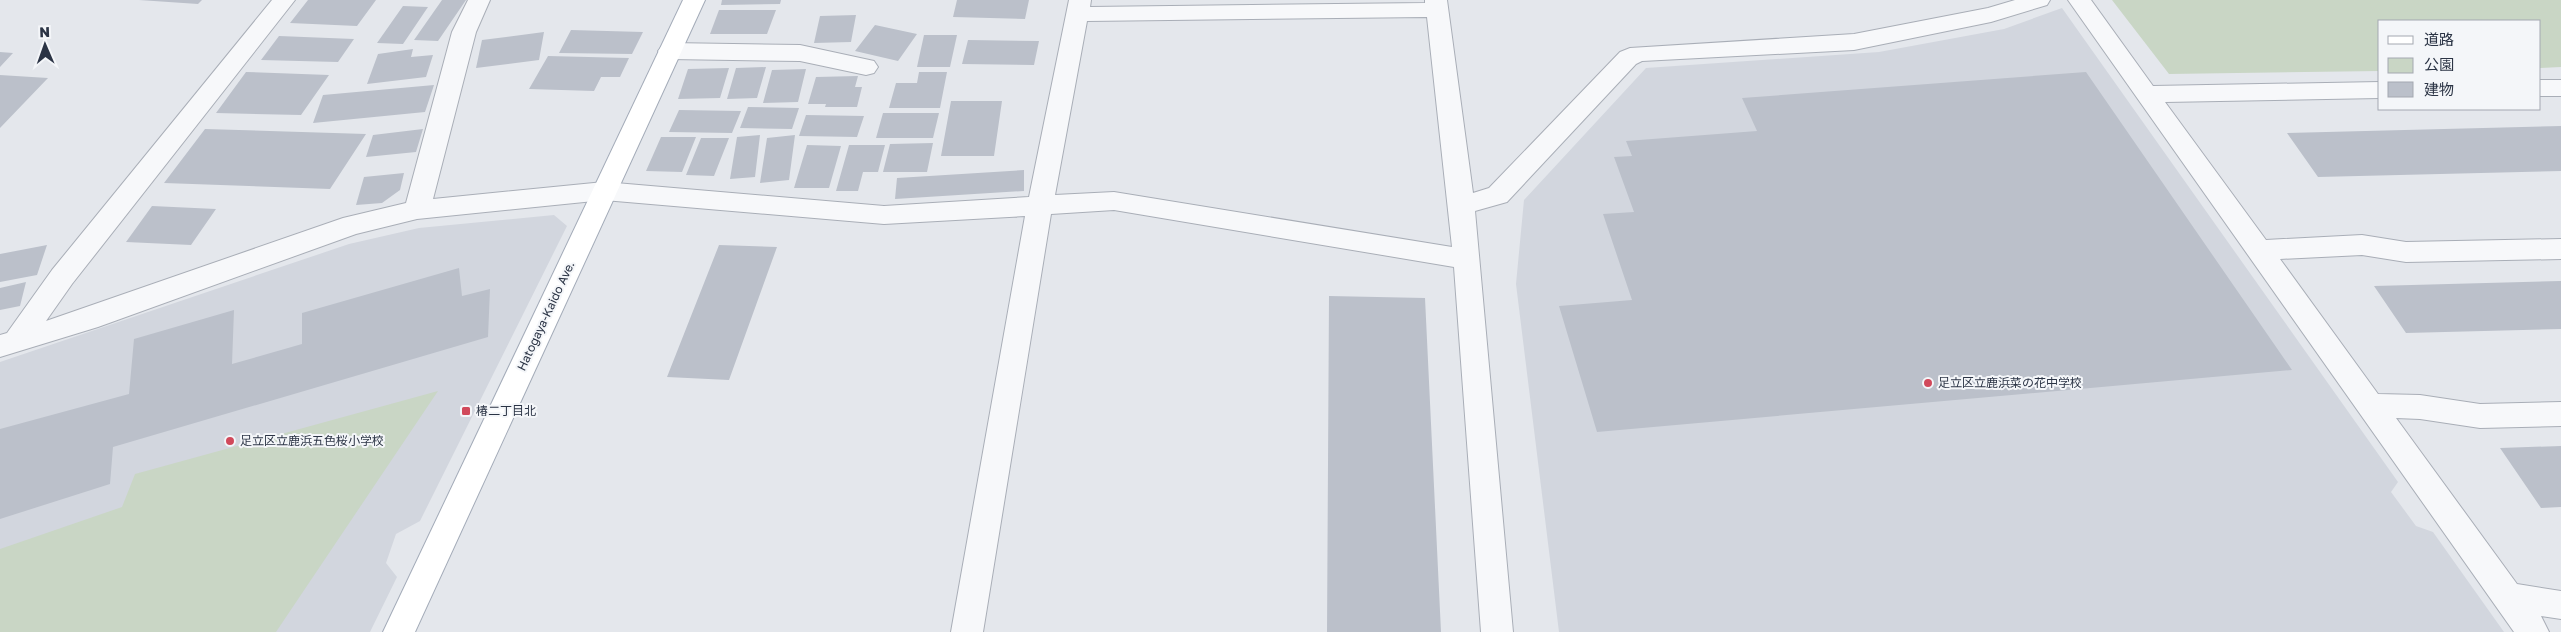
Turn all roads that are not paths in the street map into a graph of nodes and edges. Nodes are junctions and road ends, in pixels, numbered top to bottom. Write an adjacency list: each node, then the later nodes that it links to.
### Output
1 (284, 0): 21 (street)
2 (479, 0): 17 (street)
3 (694, 0): 8 (main road, Hatogaya-Kaido Ave.)
4 (2039, 0): 16 (street)
5 (2079, 0): 13 (street)
6 (1436, 5): 7 (street); 16 (street)
7 (1079, 7): 15 (street)
8 (670, 50): 9 (street); 14 (main road, Hatogaya-Kaido Ave.)
9 (866, 68)
10 (2541, 88): 11 (street)
11 (2561, 88)
12 (2378, 90): 13 (street)
13 (2147, 94): 19 (street)
14 (604, 191): 15 (street); 17 (street); 26 (main road, Hatogaya-Kaido Ave.)
15 (1040, 206): 20 (street); 27 (street)
16 (1461, 206): 20 (street)
17 (417, 210): 21 (street)
18 (2561, 249): 19 (street)
19 (2259, 250): 22 (street)
20 (1464, 259): 28 (street)
21 (8, 343)
22 (2370, 405): 23 (street); 24 (street)
23 (2561, 414)
24 (2508, 597): 25 (street); 29 (street)
25 (2561, 605)
26 (399, 632)
27 (967, 632)
28 (1497, 632)
29 (2533, 632)

